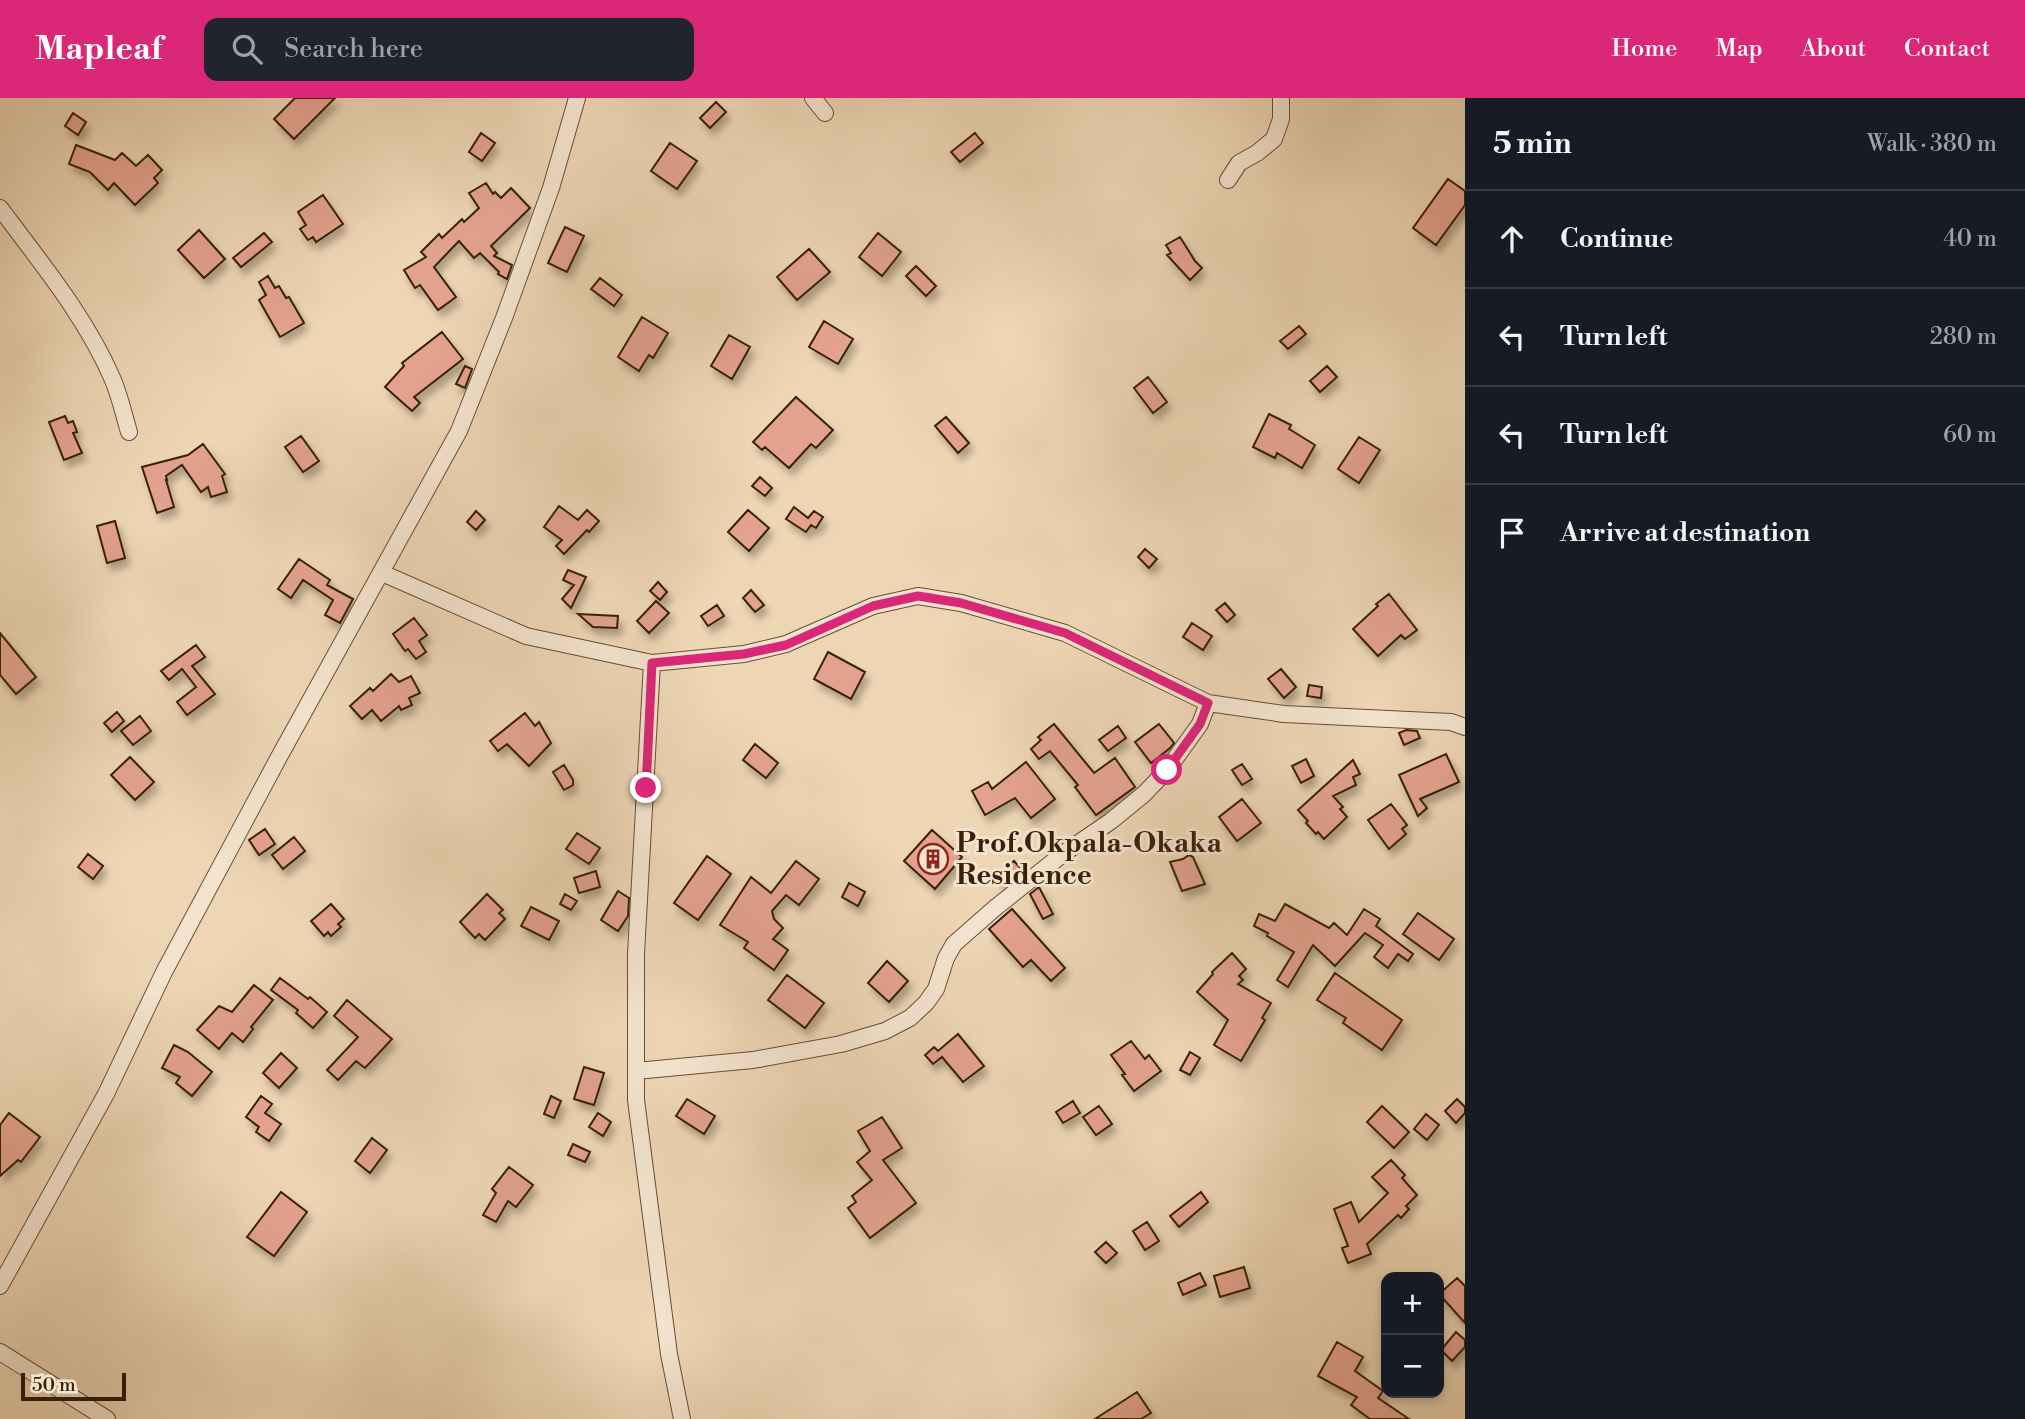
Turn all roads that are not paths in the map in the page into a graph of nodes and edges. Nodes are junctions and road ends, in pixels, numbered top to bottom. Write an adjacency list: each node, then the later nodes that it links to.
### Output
1 (577, 98): 8 (street)
2 (813, 98): 4 (street)
3 (1281, 98): 5 (street)
4 (825, 113)
5 (1228, 180)
6 (0, 208): 7 (street)
7 (129, 432)
8 (382, 573): 9 (street); 13 (street)
9 (652, 663): 10 (street); 12 (street)
10 (1208, 703): 11 (street); 12 (street)
11 (1465, 727)
12 (636, 1071): 16 (street)
13 (0, 1286)
14 (0, 1352): 15 (street)
15 (107, 1419)
16 (682, 1419)

